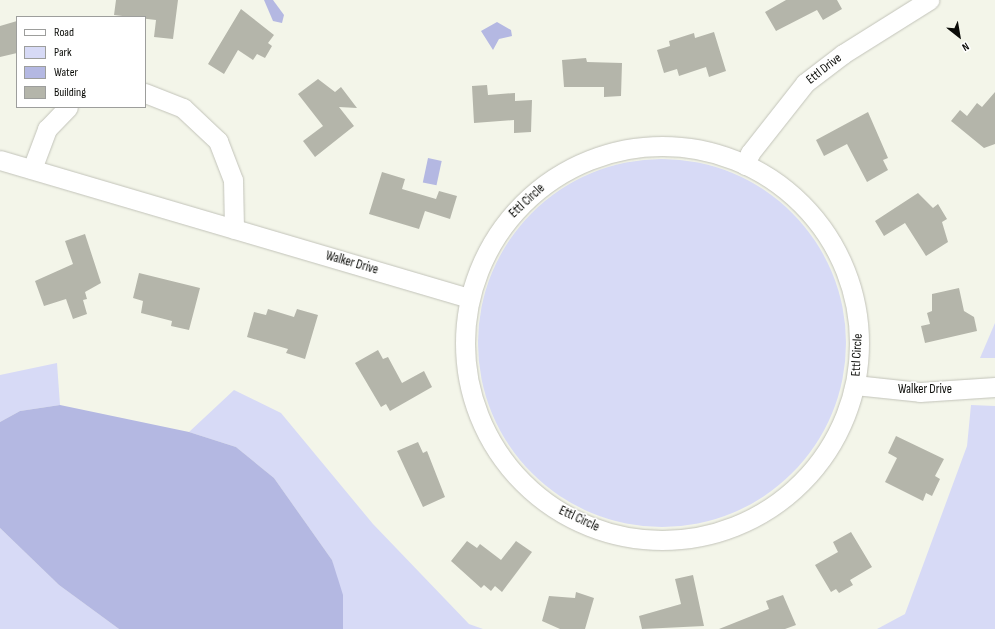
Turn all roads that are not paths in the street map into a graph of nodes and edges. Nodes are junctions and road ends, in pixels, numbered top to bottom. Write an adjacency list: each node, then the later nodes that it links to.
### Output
1 (929, 0): 5 (street, Ettl Drive)
2 (146, 93): 7 (street)
3 (67, 108): 6 (street)
4 (1, 163): 6 (street, Walker Drive)
5 (745, 165): 8 (street, Ettl Circle); 9 (street, Ettl Circle)
6 (32, 169): 7 (street, Walker Drive)
7 (234, 229): 8 (street, Walker Drive)
8 (469, 298): 9 (street, Ettl Circle)
9 (855, 385): 10 (street, Walker Drive)
10 (995, 387)

